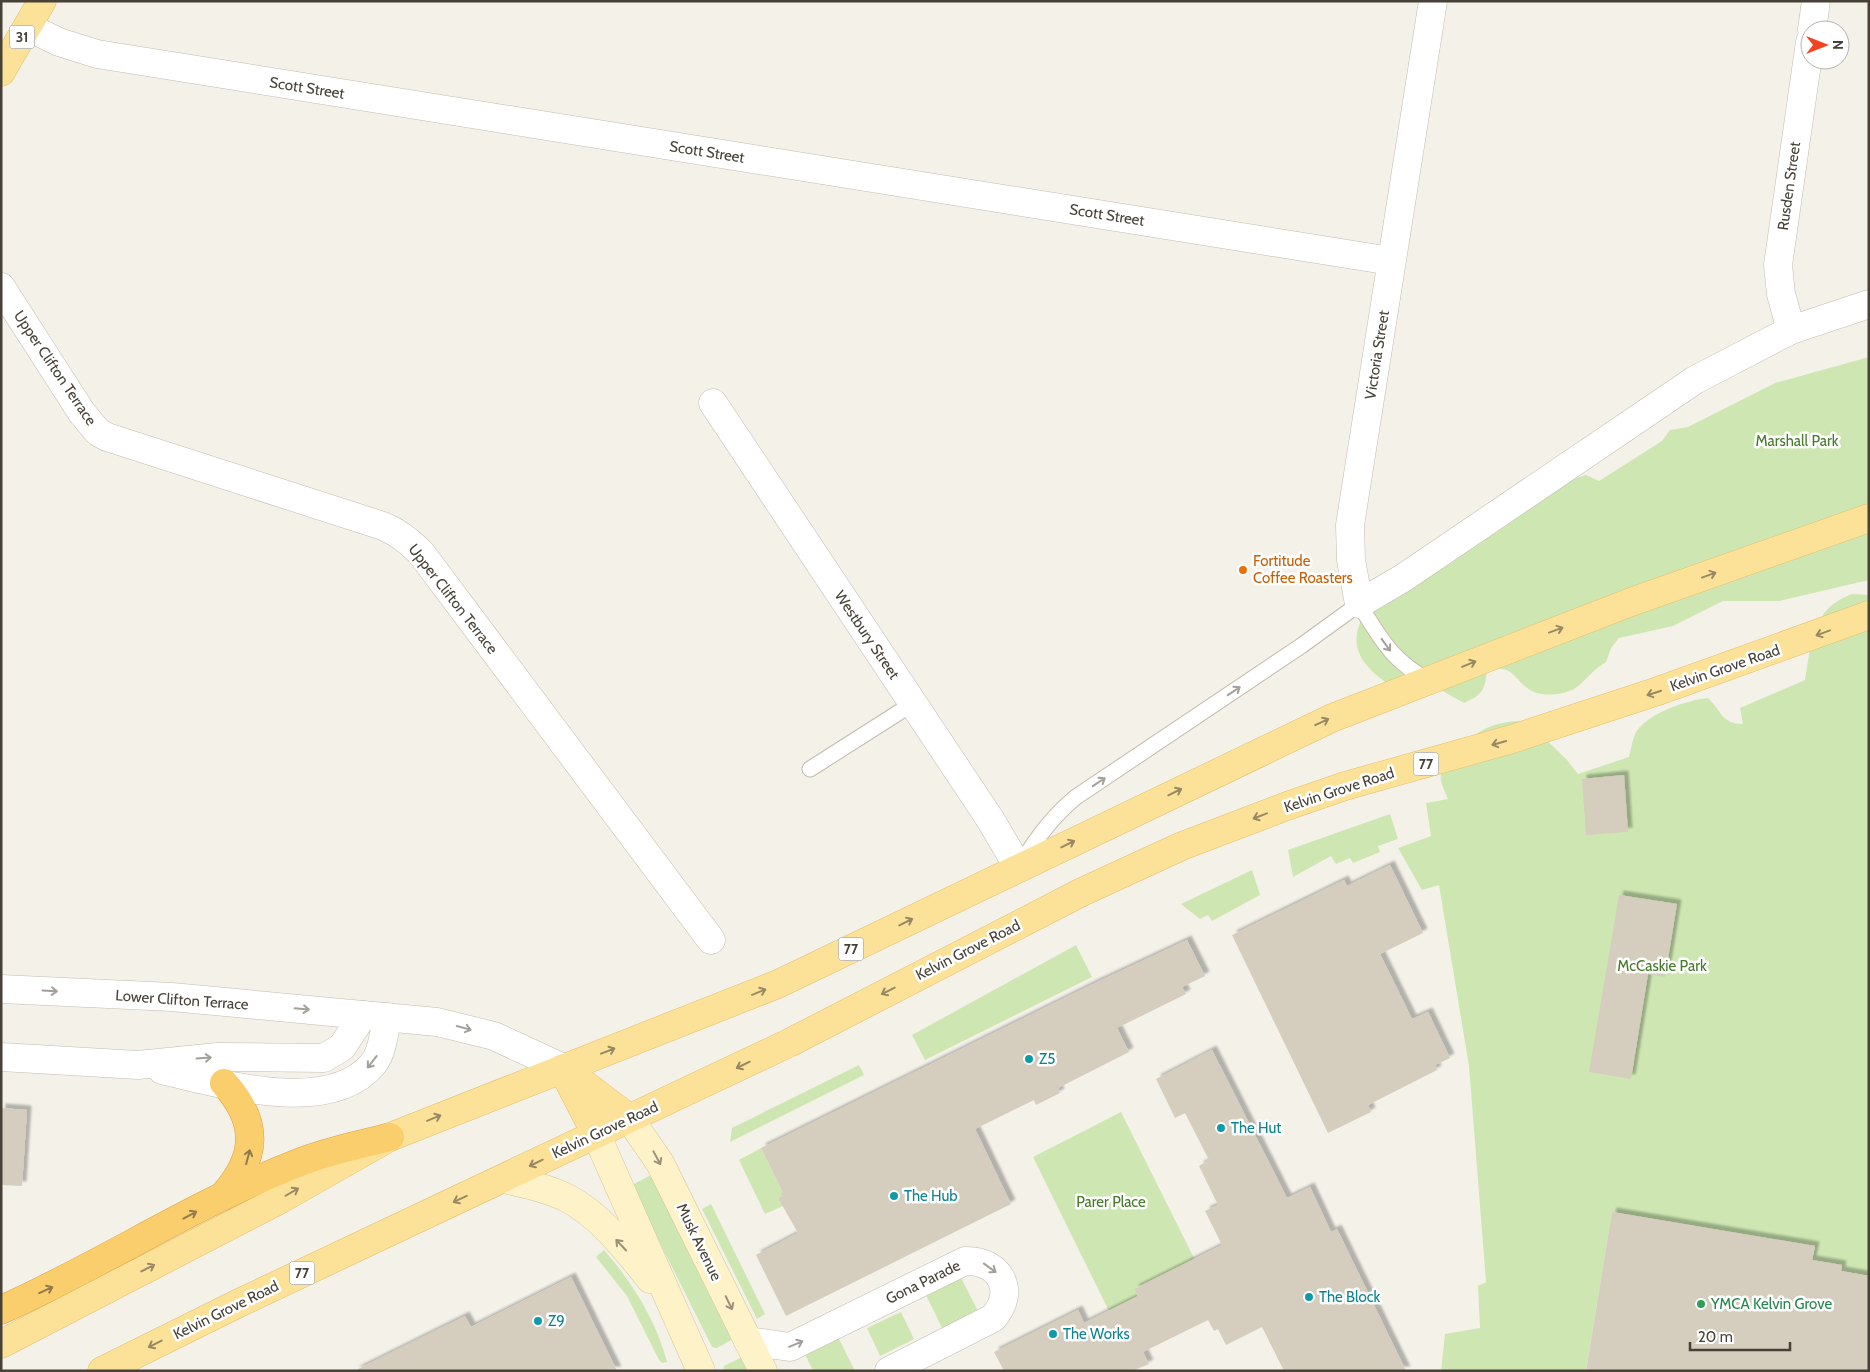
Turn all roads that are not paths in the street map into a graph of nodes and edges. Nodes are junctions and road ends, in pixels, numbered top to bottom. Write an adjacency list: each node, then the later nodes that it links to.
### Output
1 (42, 1): 5 (main road, 31)
2 (1433, 1): 8 (street, Victoria Street)
3 (1816, 1): 4 (street)
4 (1813, 20)
5 (28, 28): 7 (main road, 31); 8 (street, Scott Street)
6 (1806, 70): 11 (street, Rusden Street)
7 (1, 72)
8 (1391, 261): 14 (street, Victoria Street)
9 (1, 287): 20 (street, Upper Clifton Terrace)
10 (1869, 304): 11 (street)
11 (1791, 330): 14 (street)
12 (713, 403): 17 (street, Westbury Street)
13 (1869, 518): 16 (main road, 77, one-way to 13)
14 (1359, 604): 16 (lane, Victoria Street, one-way to 16); 19 (lane, one-way to 14)
15 (1869, 615): 27 (main road, Kelvin Grove Road / 77, one-way to 27)
16 (1429, 680): 19 (main road, 77, one-way to 16)
17 (912, 704): 18 (lane); 19 (street, Westbury Street)
18 (810, 770)
19 (1020, 868): 25 (main road, 77, one-way to 19)
20 (711, 940)
21 (1, 989): 22 (street, Lower Clifton Terrace, one-way to 22)
22 (375, 1016): 24 (street, one-way to 22); 25 (street, Lower Clifton Terrace, one-way to 25); 26 (street, one-way to 26)
23 (1, 1057): 24 (street)
24 (138, 1065): 26 (street)
25 (562, 1068): 27 (main road); 28 (main road); 29 (main road, 77, one-way to 25)
26 (224, 1083): 31 (highway, one-way to 26)
27 (628, 1118): 28 (main road, Kelvin Grove Road / 77); 34 (street, Musk Avenue, one-way to 34)
28 (596, 1134): 30 (main road, Kelvin Grove Road / 77, one-way to 30); 33 (street)
29 (390, 1137): 31 (highway); 35 (main road, 77, one-way to 29)
30 (504, 1178): 33 (street, one-way to 30); 37 (main road, Kelvin Grove Road / 77, one-way to 37)
31 (222, 1197): 32 (highway, one-way to 31)
32 (1, 1310)
33 (673, 1310): 36 (street)
34 (748, 1341): 38 (street, Musk Avenue); 39 (street, Gona Parade, one-way to 39)
35 (1, 1344)
36 (699, 1369)
37 (102, 1371)
38 (763, 1371)
39 (889, 1371)

